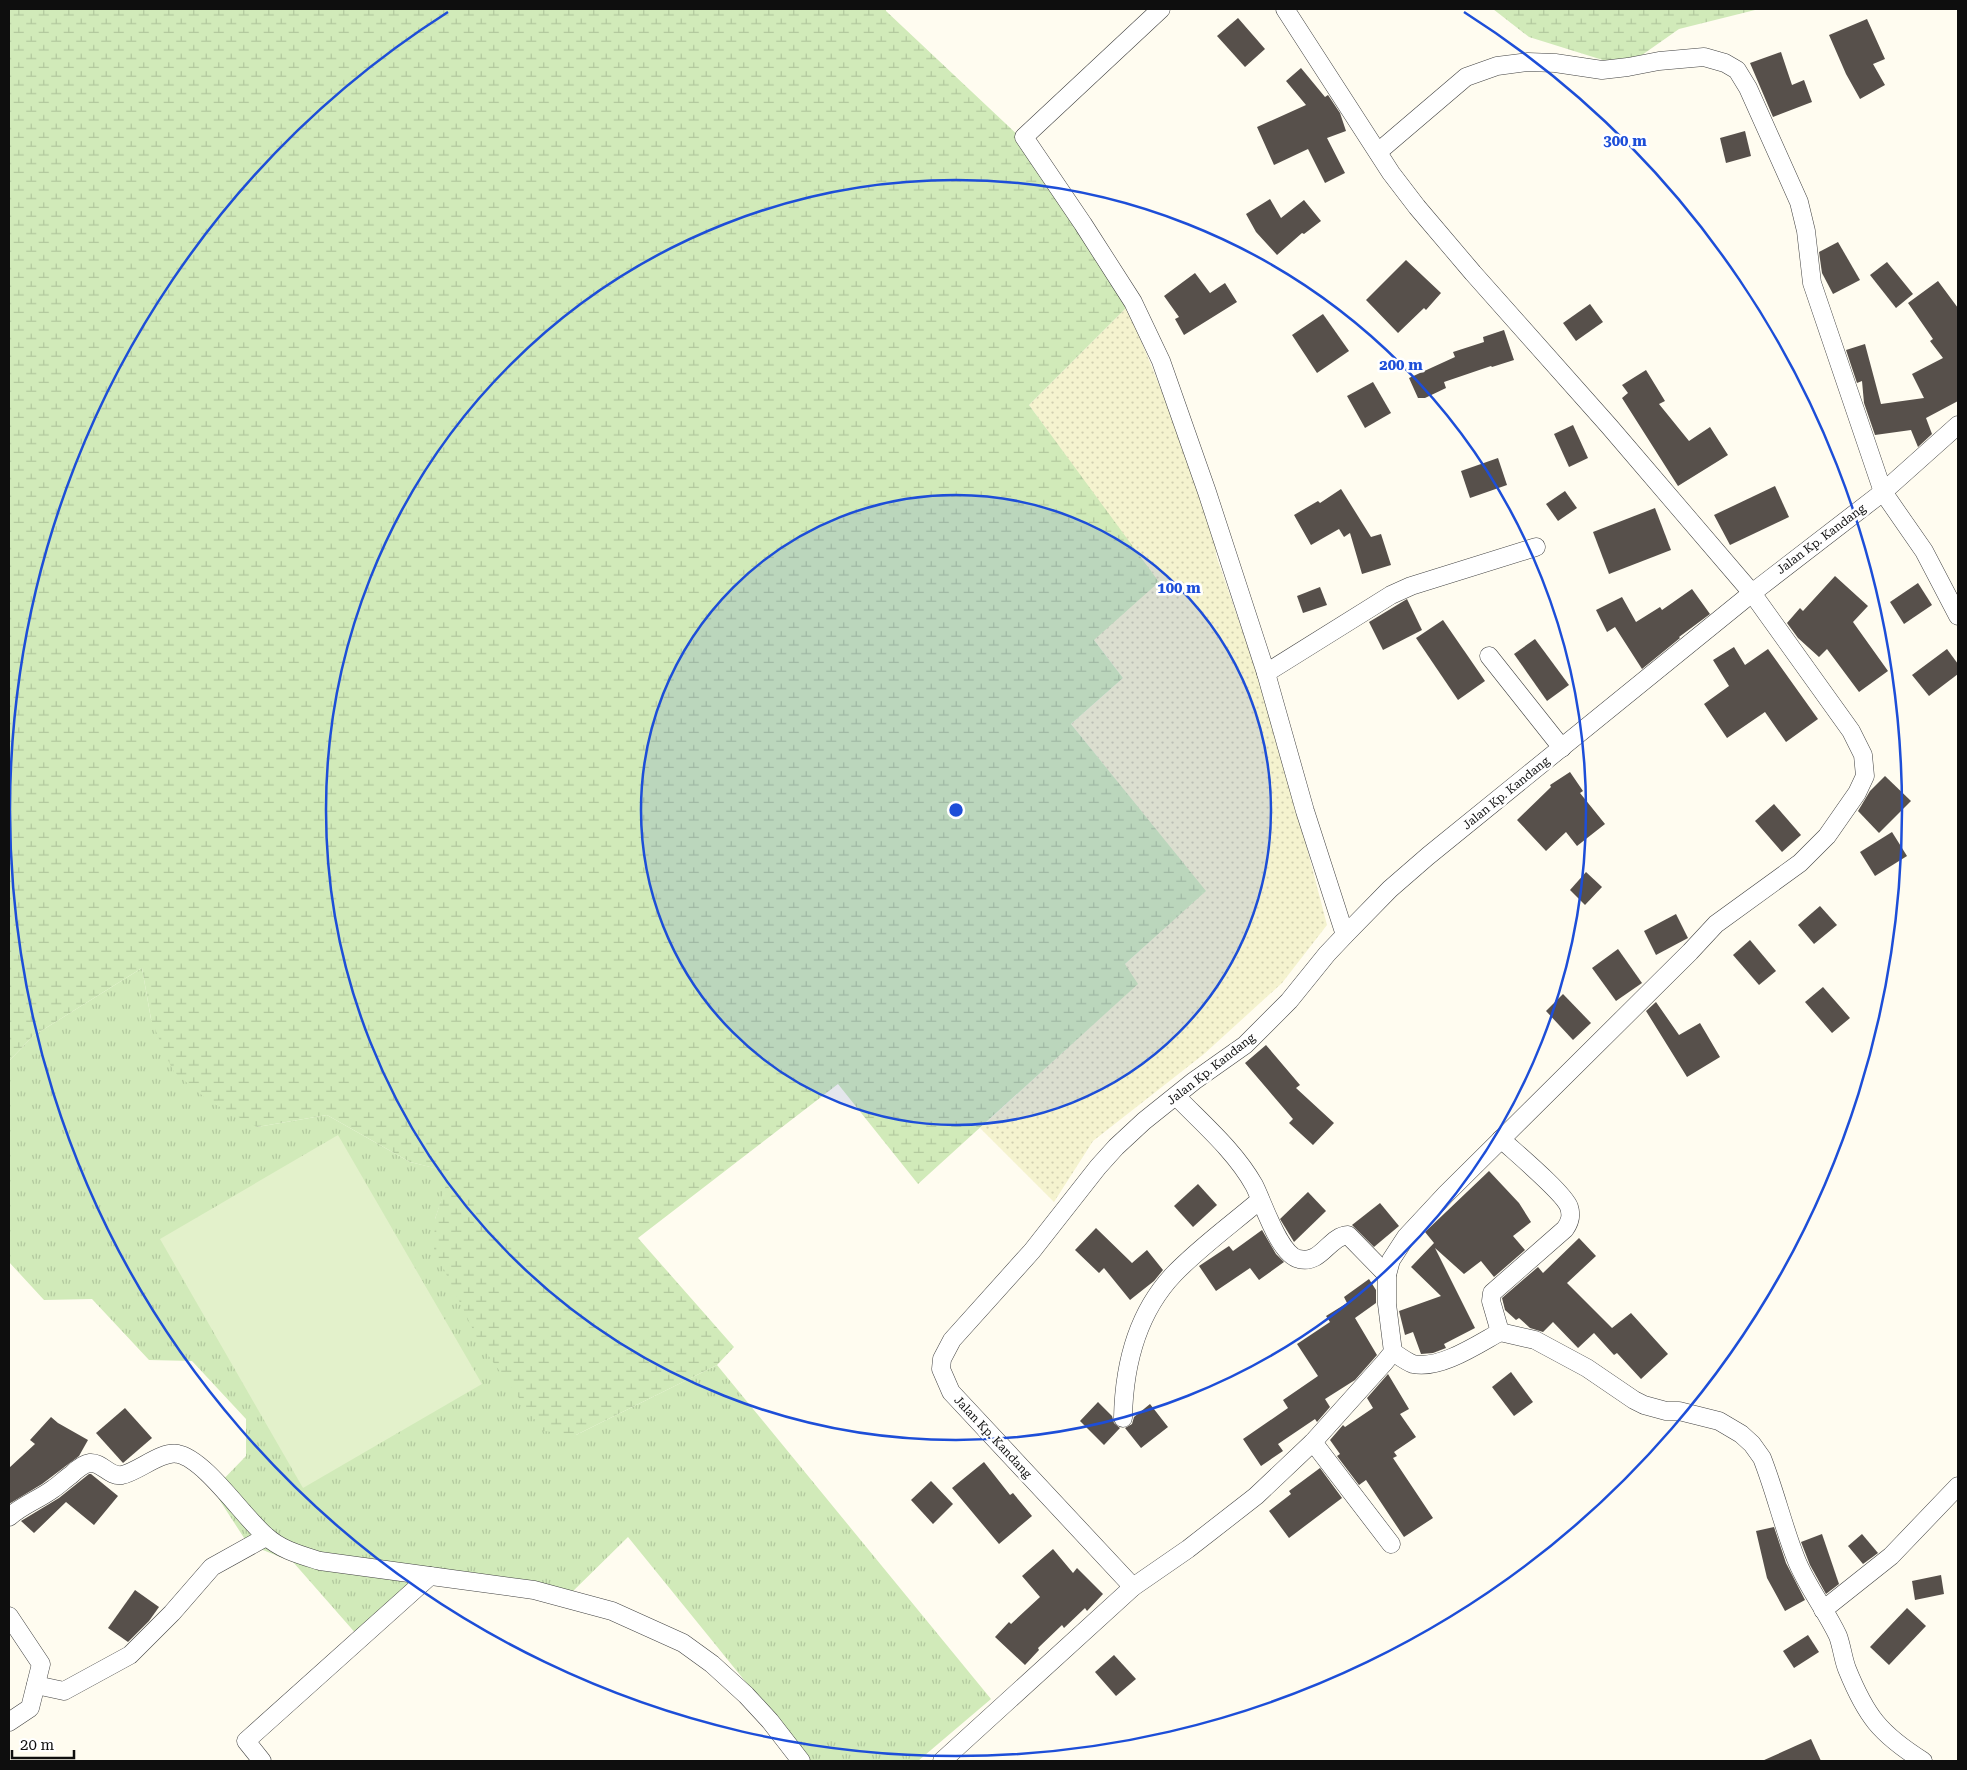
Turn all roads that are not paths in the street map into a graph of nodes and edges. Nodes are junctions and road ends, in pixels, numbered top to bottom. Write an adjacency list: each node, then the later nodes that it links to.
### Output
1 (1161, 9): 10 (street)
2 (1285, 9): 3 (street)
3 (1378, 152): 5 (street); 7 (street)
4 (1958, 424): 5 (street, Jalan Kp. Kandang)
5 (1883, 492): 7 (street, Jalan Kp. Kandang); 8 (street)
6 (1536, 547): 10 (street)
7 (1752, 593): 11 (street, Jalan Kp. Kandang); 14 (street)
8 (1958, 616)
9 (1489, 656): 11 (street)
10 (1266, 673): 12 (street)
11 (1562, 748): 12 (street, Jalan Kp. Kandang)
12 (1345, 935): 13 (street, Jalan Kp. Kandang)
13 (1176, 1096): 15 (street); 26 (street, Jalan Kp. Kandang)
14 (1501, 1139): 16 (street); 17 (street)
15 (1260, 1200): 16 (street); 19 (street)
16 (1387, 1275): 18 (street)
17 (1500, 1332): 18 (street); 27 (street)
18 (1393, 1352): 20 (street)
19 (1123, 1418)
20 (1313, 1442): 24 (street); 26 (street)
21 (1958, 1486): 27 (street)
22 (9, 1517): 23 (street)
23 (266, 1537): 25 (street); 29 (street)
24 (1391, 1544)
25 (430, 1576): 31 (street); 32 (street)
26 (1133, 1587): 33 (street)
27 (1823, 1610): 34 (street)
28 (9, 1616): 29 (street)
29 (36, 1685): 30 (street)
30 (9, 1722)
31 (262, 1761)
32 (801, 1761)
33 (942, 1761)
34 (1923, 1761)

